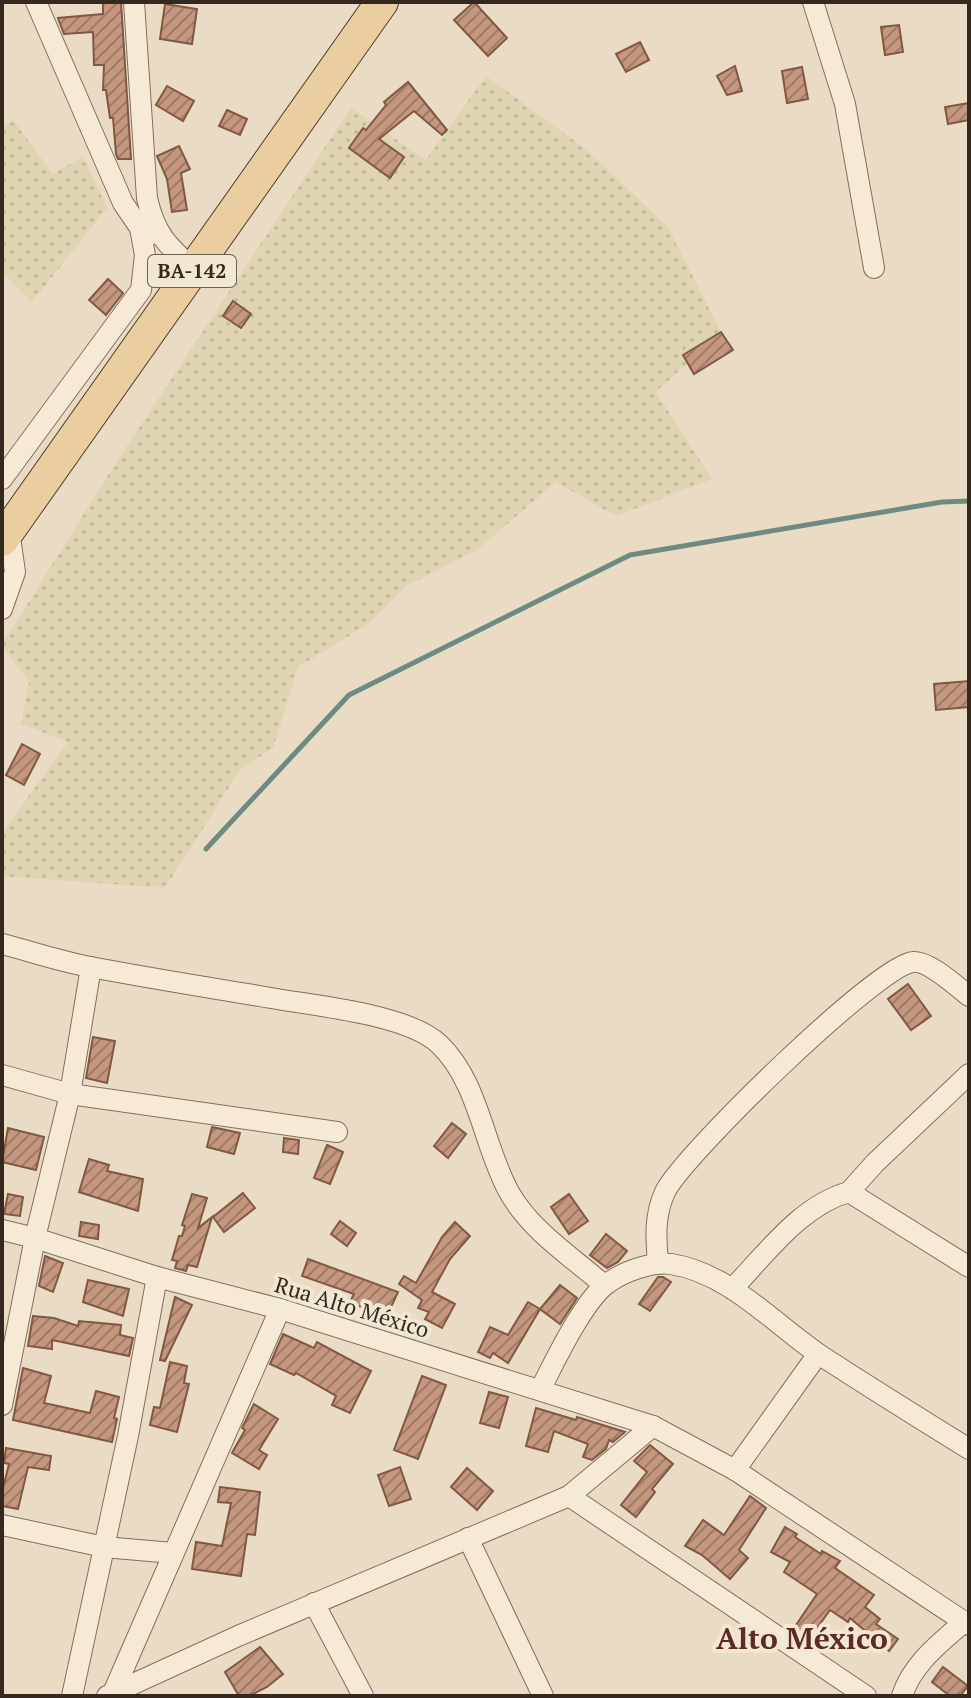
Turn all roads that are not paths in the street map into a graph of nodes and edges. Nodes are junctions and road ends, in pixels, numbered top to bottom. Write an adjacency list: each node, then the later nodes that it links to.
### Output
1 (36, 2): 5 (street)
2 (134, 2): 6 (street)
3 (382, 2): 8 (main road, BA-142)
4 (813, 2): 7 (street)
5 (140, 228): 6 (street); 9 (street)
6 (164, 242): 8 (street)
7 (874, 268)
8 (193, 269): 10 (main road, BA-142)
9 (25, 449): 10 (street); 11 (street)
10 (51, 471): 12 (main road, BA-142)
11 (2, 479)
12 (5, 535): 13 (street)
13 (2, 609)
14 (2, 944): 15 (street)
15 (91, 967): 19 (street); 27 (street)
16 (969, 996): 24 (street)
17 (969, 1074): 21 (street)
18 (2, 1075): 19 (street)
19 (70, 1094): 20 (street); 23 (street)
20 (337, 1132)
21 (849, 1192): 25 (street); 28 (street)
22 (2, 1230): 23 (street, Rua Alto México)
23 (35, 1238): 26 (street, Rua Alto México); 32 (street)
24 (658, 1264): 27 (street); 28 (street)
25 (969, 1267)
26 (157, 1277): 29 (street, Rua Alto México); 39 (street)
27 (604, 1285): 31 (street)
28 (732, 1289): 30 (street)
29 (280, 1309): 31 (street, Rua Alto México); 40 (street)
30 (818, 1354): 34 (street); 35 (street)
31 (540, 1390): 33 (street, Rua Alto México)
32 (2, 1405)
33 (653, 1426): 35 (street, Rua Alto México); 36 (street)
34 (969, 1449)
35 (735, 1470): 42 (street, Rua Alto México)
36 (569, 1496): 38 (street); 47 (street)
37 (2, 1525): 39 (street)
38 (468, 1538): 41 (street); 46 (street)
39 (104, 1547): 40 (street); 44 (street)
40 (173, 1553): 43 (street)
41 (314, 1603): 43 (street); 45 (street)
42 (967, 1624): 48 (street)
43 (110, 1694)
44 (72, 1696)
45 (363, 1696)
46 (543, 1696)
47 (866, 1696)
48 (902, 1696)

